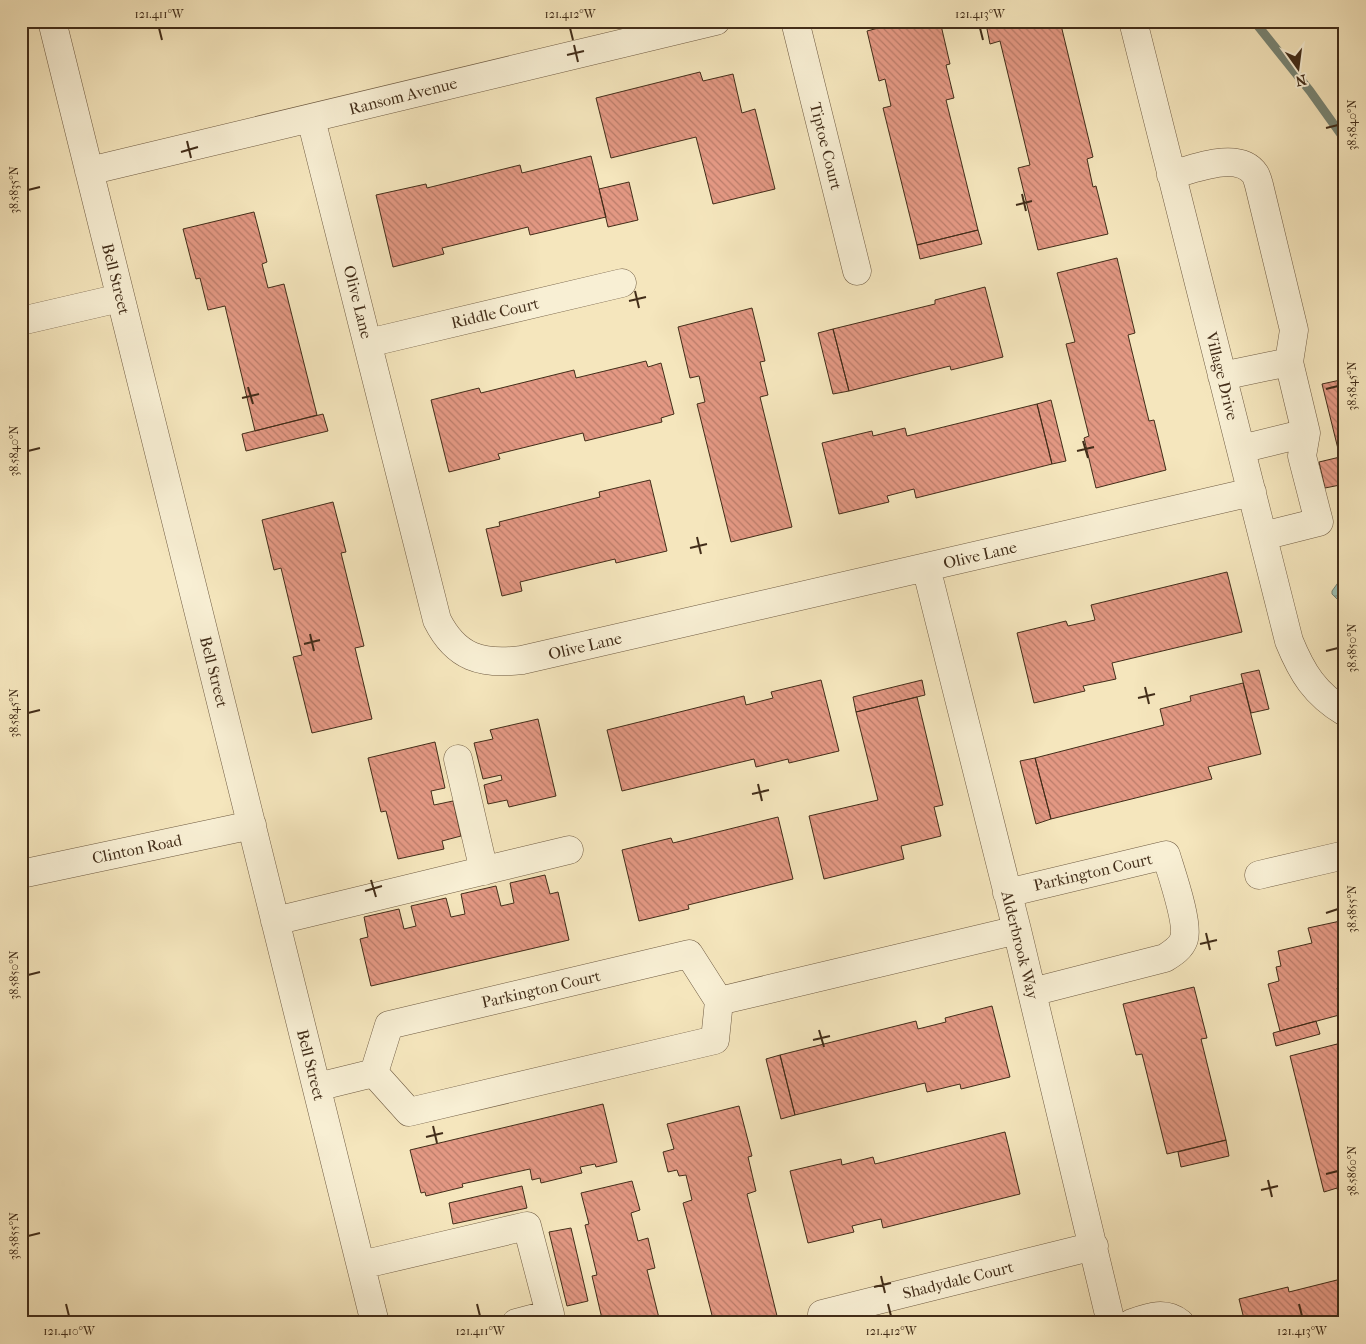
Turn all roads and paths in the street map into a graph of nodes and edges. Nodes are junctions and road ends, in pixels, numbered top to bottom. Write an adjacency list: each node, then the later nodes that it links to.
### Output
1 (52, 21): 6 (street, Bell Street)
2 (716, 21): 5 (street, Ransom Avenue)
3 (795, 21): 8 (street, Tiptoe Court)
4 (1134, 21): 7 (street, Village Drive)
5 (311, 119): 6 (street, Ransom Avenue); 12 (street, Olive Lane)
6 (89, 171): 10 (street, Bell Street)
7 (1171, 175): 13 (street); 14 (street, Village Drive)
8 (857, 271)
9 (622, 283): 12 (street, Riddle Court)
10 (120, 298): 11 (street); 22 (street, Bell Street)
11 (21, 321)
12 (368, 344): 19 (street, Olive Lane)
13 (1289, 362): 14 (street); 15 (street)
14 (1222, 376): 16 (street, Village Drive)
15 (1306, 434): 16 (street); 18 (street)
16 (1240, 449): 17 (street, Village Drive)
17 (1252, 492): 18 (street, Village Drive); 19 (street, Olive Lane)
18 (1263, 536): 20 (street, Village Drive)
19 (926, 567): 28 (street, Alderbrook Way)
20 (1345, 712)
21 (458, 759): 25 (street)
22 (252, 825): 26 (street, Clinton Road); 29 (street, Bell Street)
23 (569, 850): 25 (street)
24 (1345, 855): 27 (street)
25 (484, 871): 29 (street)
26 (21, 874)
27 (1259, 875)
28 (1007, 893): 30 (street, Alderbrook Way); 31 (street, Parkington Court)
29 (276, 921): 34 (street, Bell Street)
30 (1017, 930): 31 (street, Alderbrook Way); 32 (street)
31 (1032, 992): 35 (street, Alderbrook Way)
32 (718, 1001): 33 (street); 33 (street, Parkington Court)
33 (374, 1074): 34 (street)
34 (317, 1087): 36 (street, Bell Street)
35 (1094, 1246): 37 (street, Shadydale Court); 40 (street, Alderbrook Way)
36 (361, 1265): 38 (street, Bell Street); 39 (street)
37 (822, 1314)
38 (369, 1321)
39 (516, 1323)
40 (1112, 1323)
41 (1132, 1323): 42 (street)
42 (1180, 1323)

